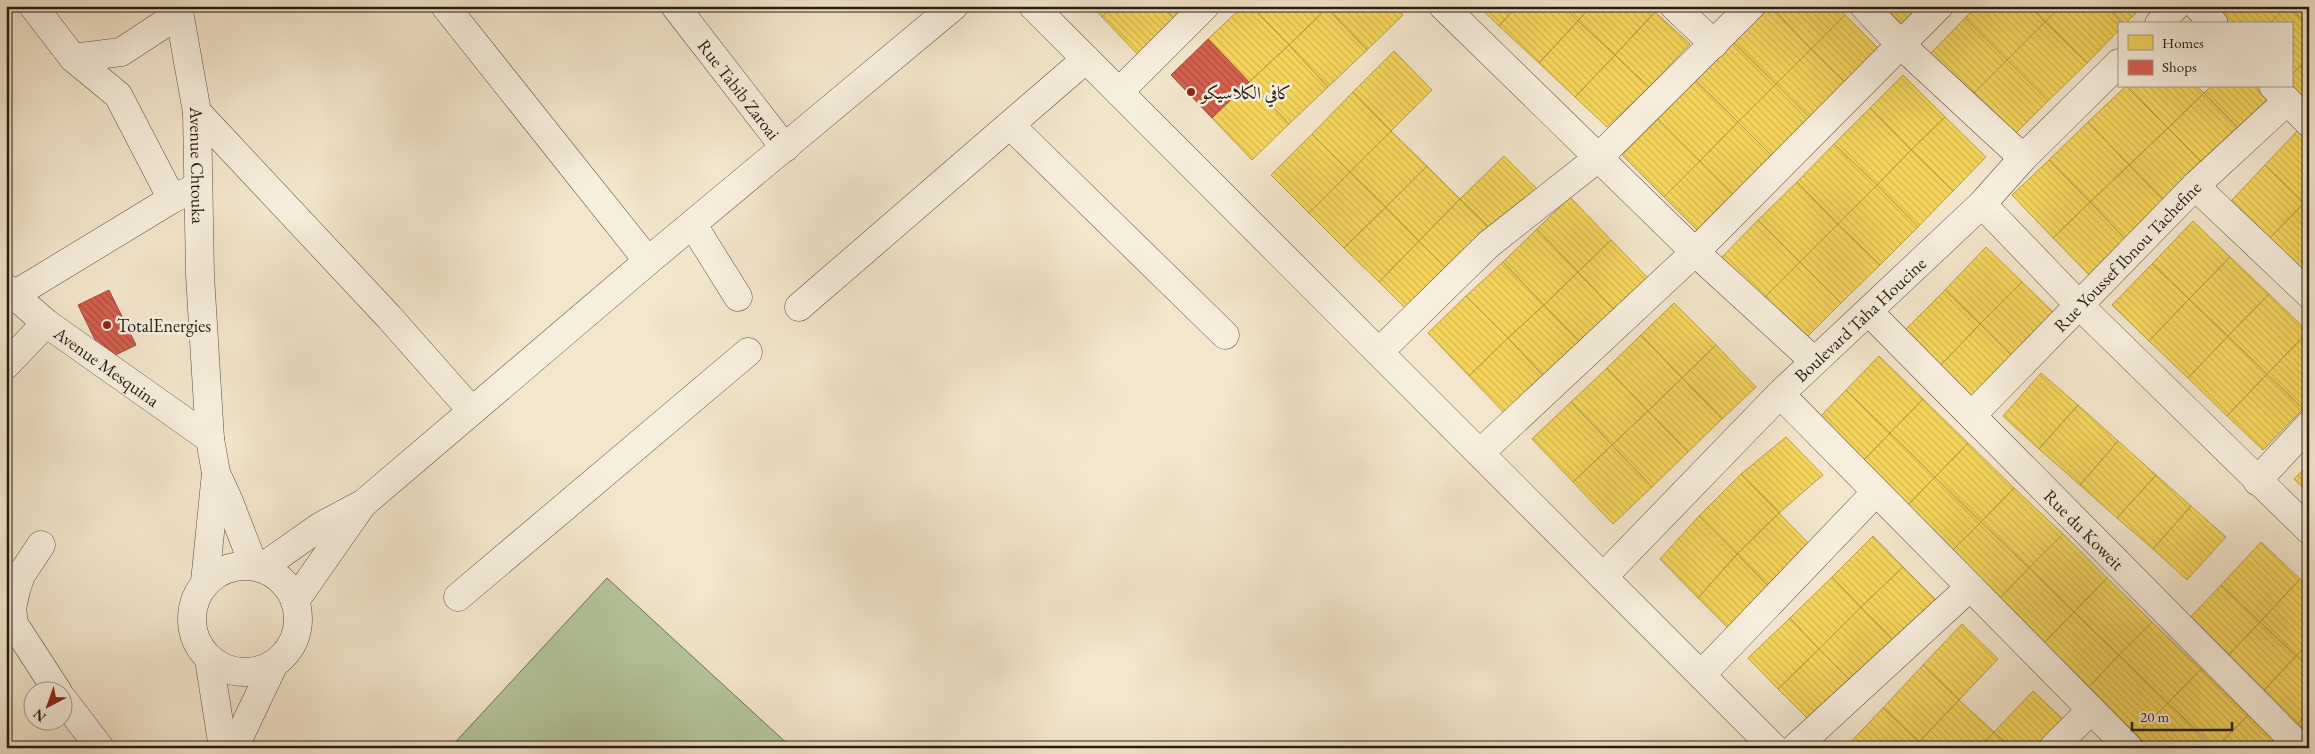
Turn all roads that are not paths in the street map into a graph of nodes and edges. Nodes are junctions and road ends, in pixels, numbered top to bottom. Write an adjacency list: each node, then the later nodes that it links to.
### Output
1 (34, 6): 19 (street)
2 (445, 6): 36 (street)
3 (675, 6): 27 (street, Rue Tabib Zaroai)
4 (1033, 6): 20 (street)
5 (1205, 6): 22 (street)
6 (1443, 6): 28 (street)
7 (1674, 6): 17 (street)
8 (1751, 6): 17 (street)
9 (1864, 6): 18 (street)
10 (1939, 6): 18 (street)
11 (2176, 6): 15 (street)
12 (2197, 6): 16 (street)
13 (178, 10): 19 (street); 24 (street, Avenue Chtouka)
14 (941, 10): 27 (street)
15 (2161, 22)
16 (2212, 22)
17 (1714, 44): 28 (street)
18 (1902, 45): 29 (street); 35 (street)
19 (73, 58): 32 (street)
20 (1086, 59): 22 (street); 26 (street)
21 (2118, 64): 29 (street, Boulevard Taha Houcine)
22 (1119, 92): 46 (street)
23 (2280, 94): 25 (street); 31 (street, Rue Youssef Ibnou Tachefine)
24 (197, 112): 30 (street, Avenue Chtouka); 50 (street)
25 (2309, 124)
26 (1010, 125): 41 (street); 44 (street)
27 (785, 148): 34 (street)
28 (1598, 158): 35 (street); 46 (street)
29 (2023, 158): 33 (street, Boulevard Taha Houcine)
30 (199, 186): 32 (street); 53 (street, Avenue Chtouka)
31 (2195, 186): 38 (street); 40 (street, Rue Youssef Ibnou Tachefine)
32 (172, 199): 37 (street)
33 (1982, 204): 40 (street); 42 (street, Boulevard Taha Houcine)
34 (693, 224): 36 (street); 39 (street)
35 (1695, 252): 47 (street); 54 (street)
36 (648, 261): 50 (street)
37 (10, 291): 43 (street, Avenue Mesquina)
38 (2309, 294)
39 (738, 297)
40 (2080, 306): 51 (street, Rue Youssef Ibnou Tachefine); 56 (street)
41 (799, 308)
42 (1869, 312): 47 (street, Boulevard Taha Houcine); 51 (street, Rue du Koweit)
43 (46, 323): 48 (street); 53 (street, Avenue Mesquina)
44 (1225, 335)
45 (748, 352): 65 (street)
46 (1378, 352): 54 (street)
47 (1814, 362): 49 (street, Boulevard Taha Houcine)
48 (6, 365)
49 (1780, 394): 57 (street); 62 (street, Boulevard Taha Houcine)
50 (472, 411): 58 (street)
51 (1972, 415): 80 (street, Rue du Koweit)
52 (2309, 425): 56 (street)
53 (210, 439): 55 (street, Avenue Chtouka)
54 (1480, 453): 62 (street)
55 (216, 473): 61 (street); 63 (street)
56 (2257, 481): 59 (street)
57 (1876, 492): 64 (street); 69 (street)
58 (364, 503): 61 (street); 66 (street)
59 (2309, 530)
60 (41, 545): 70 (street)
61 (257, 567): 63 (street); 66 (street)
62 (1603, 577): 69 (street)
63 (205, 582): 67 (street)
64 (1970, 587): 71 (street); 77 (street)
65 (458, 597)
66 (295, 601): 68 (street)
67 (209, 660): 68 (street); 74 (street)
68 (274, 664): 75 (street)
69 (1702, 675): 76 (street)
70 (52, 682)
71 (2090, 710): 78 (street); 79 (street)
72 (72, 711): 73 (street)
73 (100, 748)
74 (223, 748)
75 (234, 748)
76 (1774, 748)
77 (1795, 748)
78 (2053, 748)
79 (2129, 748)
80 (2301, 748)

